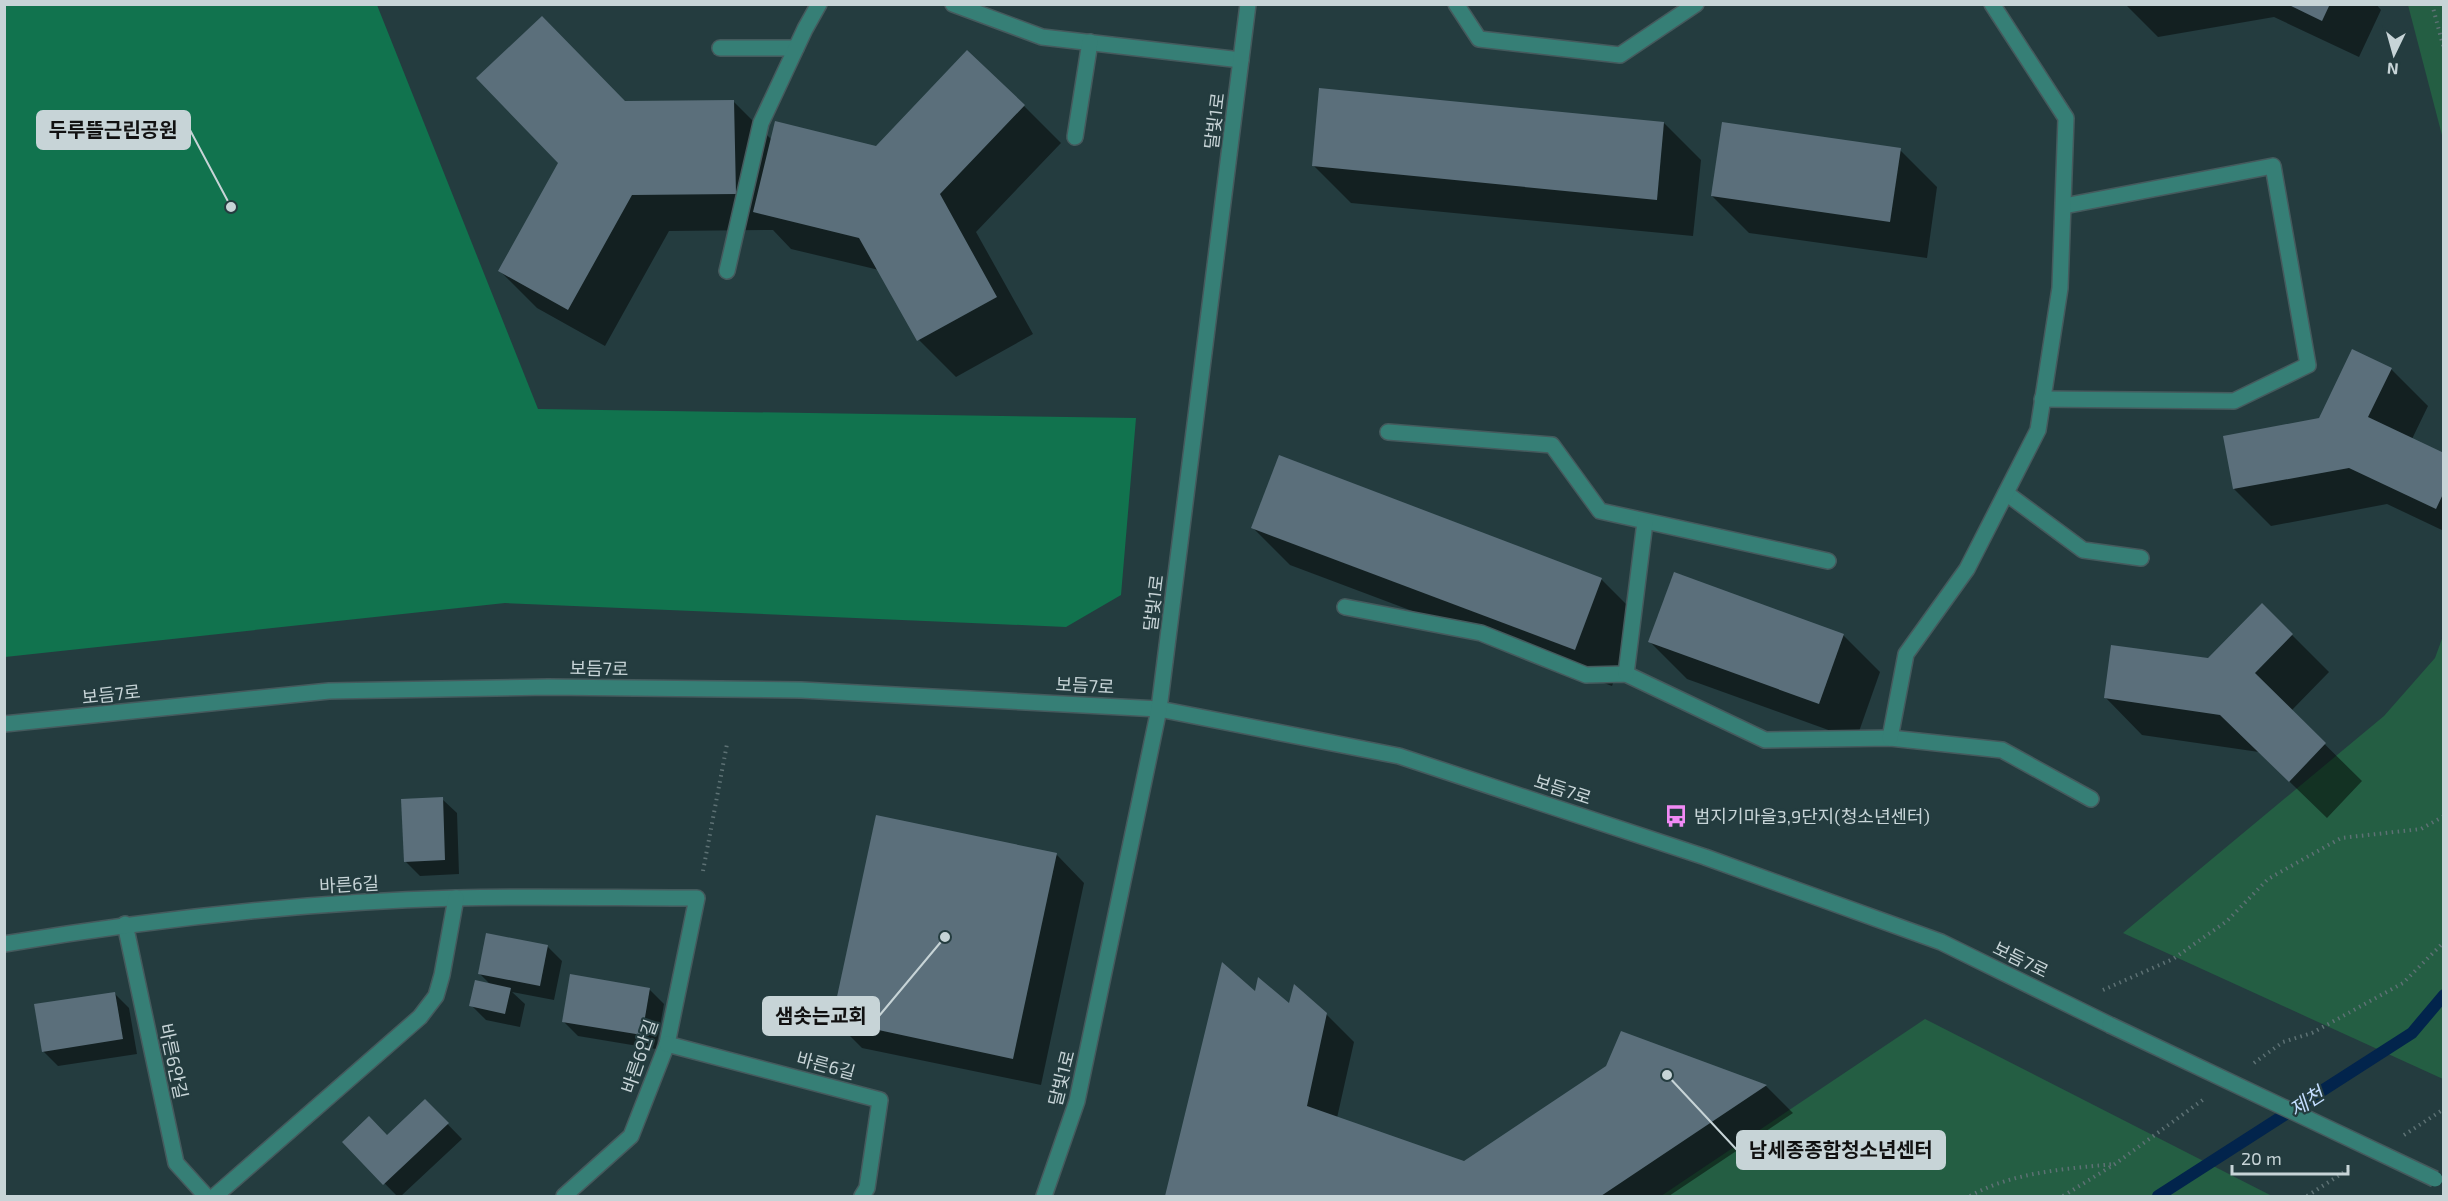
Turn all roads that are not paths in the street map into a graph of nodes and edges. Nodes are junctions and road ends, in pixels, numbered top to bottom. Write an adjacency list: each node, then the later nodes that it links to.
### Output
1 (819, 4): 9 (street)
2 (953, 4): 7 (street)
3 (1248, 4): 10 (street, 달빛1로)
4 (1456, 4): 5 (street)
5 (1696, 4)
6 (1992, 4): 12 (street)
7 (1090, 42): 10 (street); 11 (street)
8 (720, 48): 9 (street)
9 (796, 48): 13 (street)
10 (1241, 60): 22 (street, 달빛1로)
11 (1075, 137)
12 (2064, 206): 14 (street); 14 (street)
13 (727, 271)
14 (2042, 399): 16 (street)
15 (1388, 432): 17 (street)
16 (2006, 493): 18 (street); 24 (street)
17 (1646, 522): 19 (street); 21 (street)
18 (2141, 558)
19 (1828, 561)
20 (1345, 607): 21 (street)
21 (1626, 674): 24 (street)
22 (1159, 709): 23 (street, 보듬7로); 31 (street, 보듬7로, bridge); 36 (street, 달빛1로)
23 (4, 724)
24 (1890, 738): 25 (street)
25 (2091, 799)
26 (456, 898): 27 (street, 바른6길); 28 (street, 바른6길); 33 (street)
27 (697, 898): 30 (street, 바른6안길)
28 (125, 924): 29 (street, 바른6길); 32 (street, 바른6안길)
29 (4, 944)
30 (667, 1044): 34 (street, 바른6안길); 35 (street, 바른6길)
31 (2439, 1181)
32 (206, 1197)
33 (215, 1197)
34 (564, 1197)
35 (862, 1197)
36 (1044, 1197)

